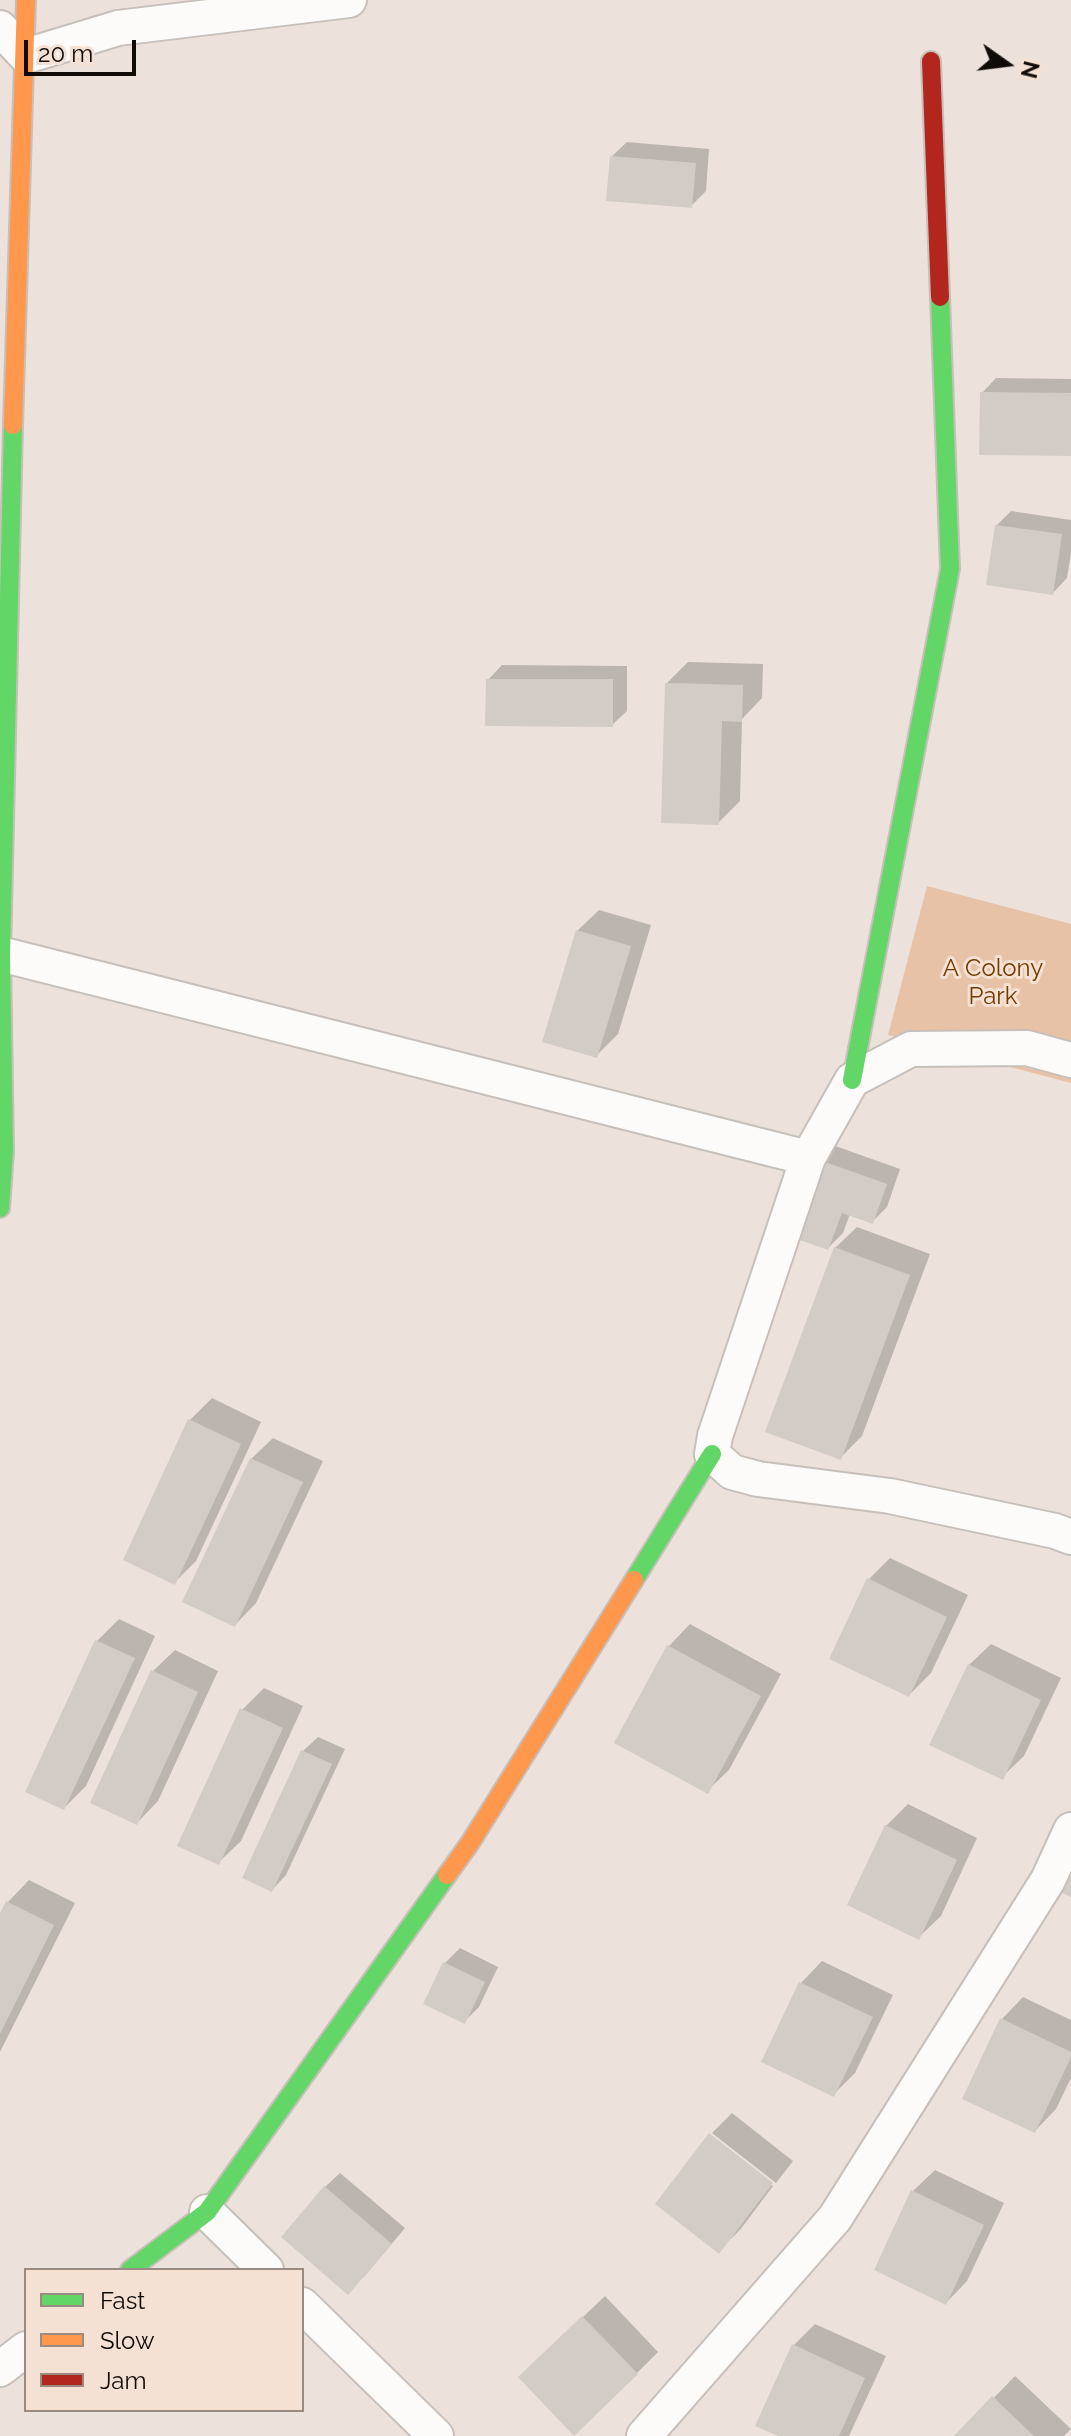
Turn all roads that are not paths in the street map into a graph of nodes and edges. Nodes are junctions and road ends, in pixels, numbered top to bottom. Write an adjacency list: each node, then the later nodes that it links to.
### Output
1 (26, 0): 4 (main road)
2 (349, 0): 4 (street)
3 (0, 28): 4 (street)
4 (26, 56): 6 (main road)
5 (931, 61): 8 (main road)
6 (0, 954): 9 (street); 10 (main road)
7 (1071, 1060): 8 (street)
8 (852, 1080): 9 (street)
9 (808, 1158): 11 (street)
10 (0, 1208)
11 (712, 1454): 12 (street); 14 (main road)
12 (1071, 1537)
13 (1071, 1830): 21 (street)
14 (207, 2212): 15 (main road); 16 (street)
15 (133, 2268)
16 (264, 2268)
17 (304, 2307): 20 (street)
18 (24, 2351): 19 (street)
19 (0, 2369)
20 (436, 2436)
21 (644, 2436)

